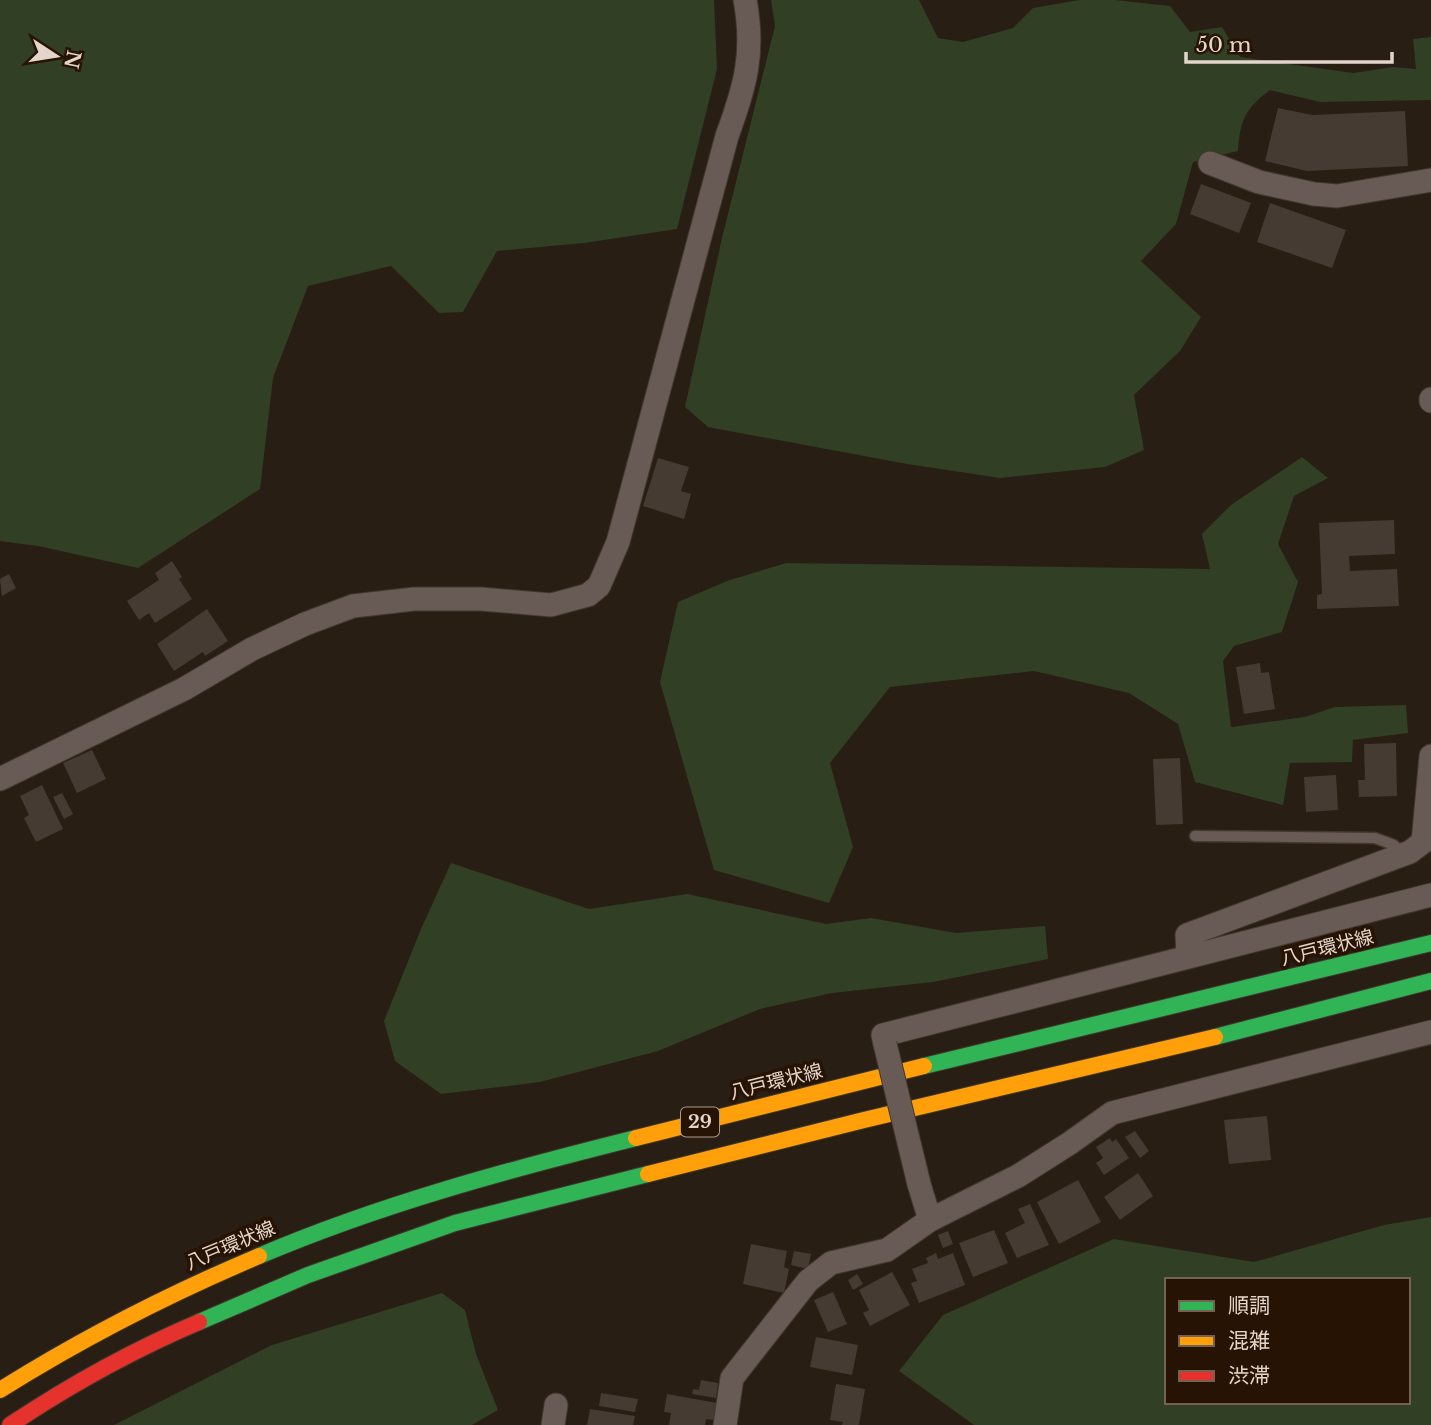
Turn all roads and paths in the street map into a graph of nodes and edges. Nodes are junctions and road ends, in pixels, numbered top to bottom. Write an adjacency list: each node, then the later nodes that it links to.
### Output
1 (745, 0): 5 (street)
2 (1210, 163): 3 (street)
3 (1431, 180)
4 (1431, 756): 7 (street)
5 (0, 779)
6 (1195, 836): 7 (lane)
7 (1402, 855): 10 (street)
8 (1431, 895): 10 (street)
9 (1431, 943): 14 (main road, 八戸環状線 / 29)
10 (1188, 956): 13 (street, bridge)
11 (1431, 981): 15 (main road, 29)
12 (1431, 1032): 13 (street)
13 (930, 1220): 16 (street)
14 (0, 1390)
15 (10, 1425)
16 (725, 1425)

